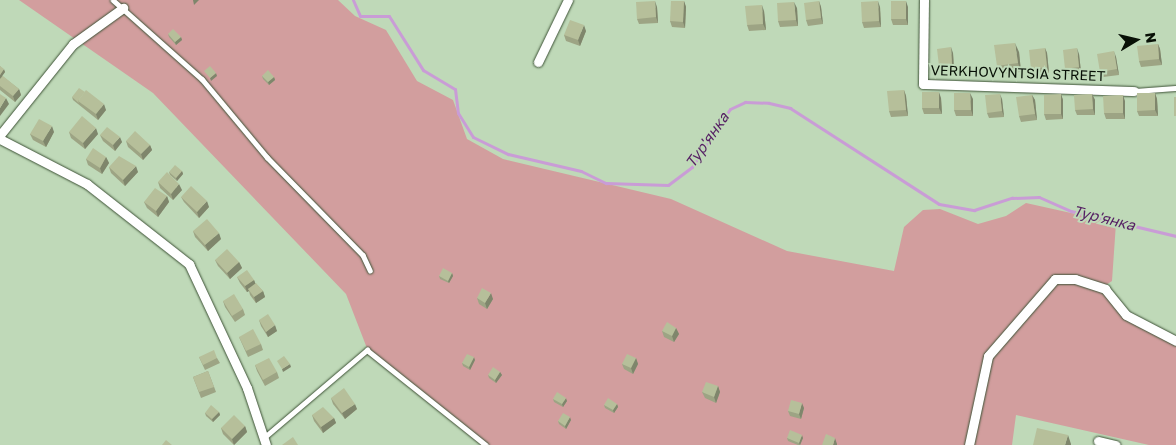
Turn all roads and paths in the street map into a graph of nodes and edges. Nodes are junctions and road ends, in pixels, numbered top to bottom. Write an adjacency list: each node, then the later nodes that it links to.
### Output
1 (113, 0): 4 (lane)
2 (568, 0): 5 (street)
3 (924, 0): 7 (street, VERKHOVYNTSIA STREET)
4 (122, 8): 8 (street); 10 (lane)
5 (538, 62)
6 (1176, 88): 7 (lane)
7 (1134, 91)
8 (0, 135)
9 (0, 139): 12 (street)
10 (370, 270)
11 (1176, 341): 15 (street)
12 (266, 441): 14 (lane)
13 (1098, 441): 16 (street)
14 (486, 445)
15 (969, 445)
16 (1116, 445)

